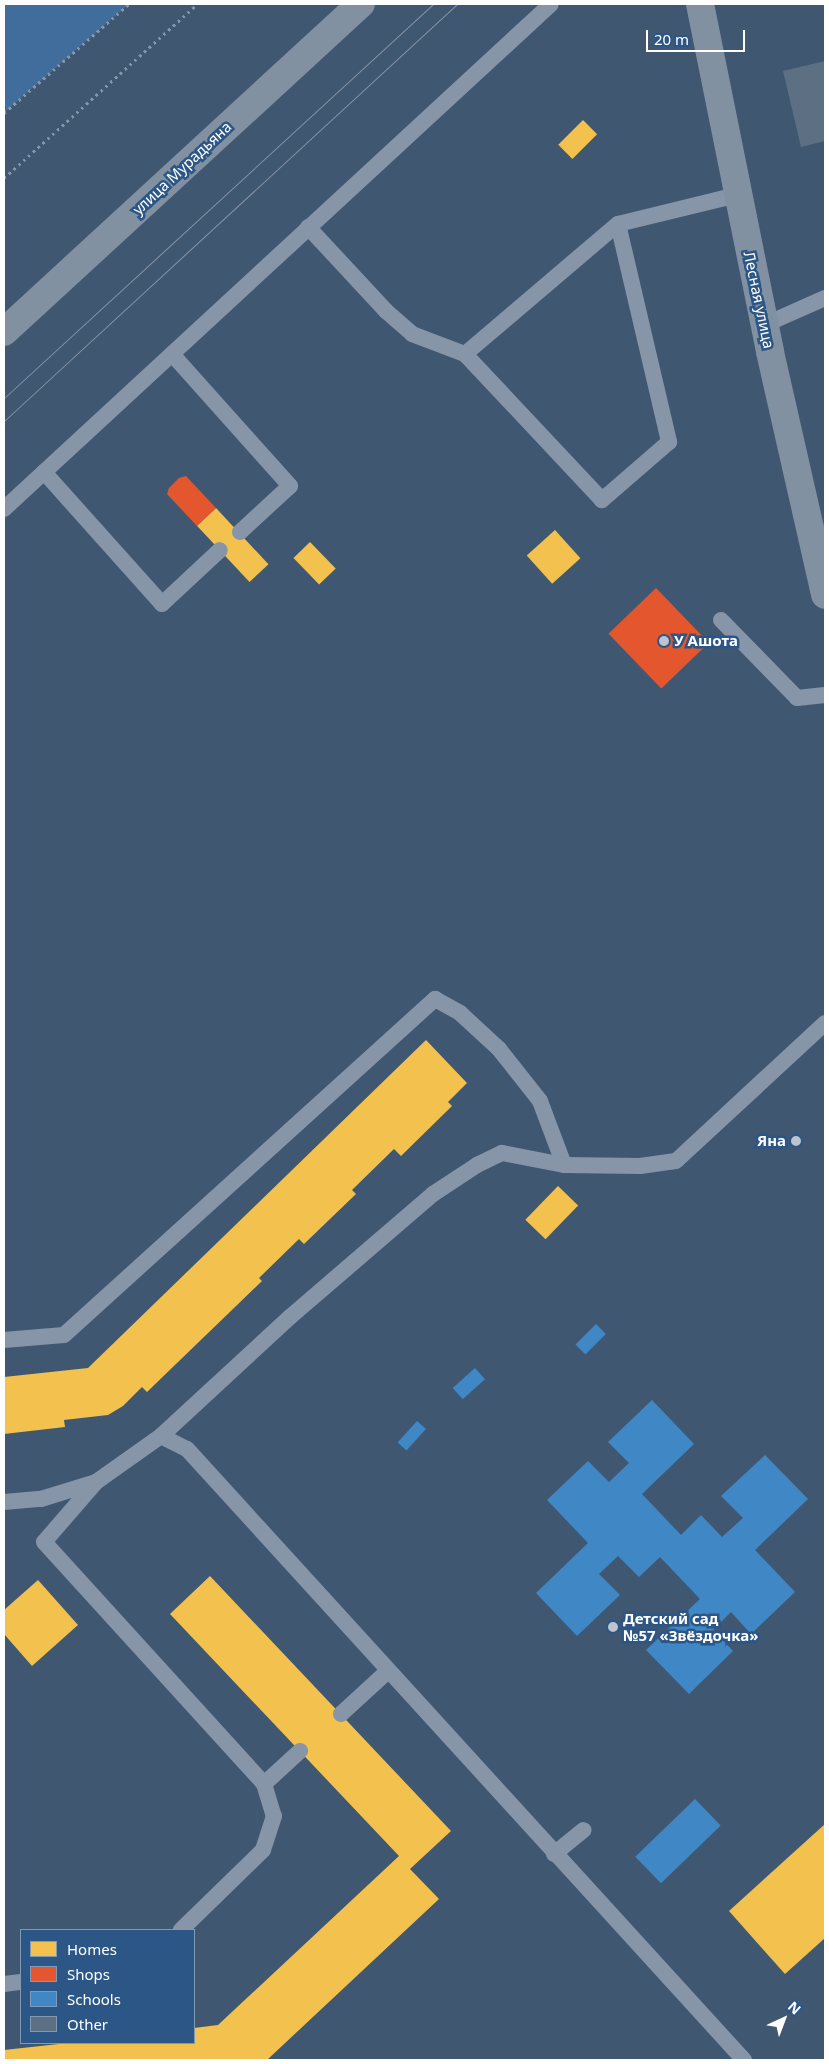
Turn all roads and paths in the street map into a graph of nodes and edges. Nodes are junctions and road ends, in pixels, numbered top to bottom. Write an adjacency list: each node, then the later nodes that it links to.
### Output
1 (129, 4): 6 (path)
2 (197, 4): 7 (path)
3 (361, 4): 13 (main road, улица Мурадьяна)
4 (551, 4): 10 (lane)
5 (700, 4): 8 (main road, Лесная улица)
6 (4, 113)
7 (4, 178)
8 (737, 196): 9 (lane); 12 (main road, Лесная улица)
9 (618, 224): 15 (lane); 15 (lane)
10 (308, 227): 14 (lane); 15 (lane)
11 (825, 298): 12 (lane)
12 (764, 325): 20 (main road, Лесная улица)
13 (4, 332)
14 (172, 354): 16 (lane); 18 (lane)
15 (465, 354)
16 (44, 472): 17 (lane); 19 (lane)
17 (4, 509)
18 (240, 532)
19 (220, 550)
20 (825, 595)
21 (722, 620): 22 (lane)
22 (825, 695)
23 (825, 1023): 24 (lane)
24 (564, 1165): 25 (lane); 26 (lane)
25 (4, 1340)
26 (161, 1436): 27 (lane); 29 (lane)
27 (96, 1482): 28 (lane); 32 (lane)
28 (4, 1502)
29 (388, 1671): 30 (lane); 34 (lane)
30 (341, 1714)
31 (300, 1751): 32 (lane)
32 (264, 1784): 35 (lane)
33 (584, 1830): 34 (lane)
34 (554, 1854): 38 (lane)
35 (182, 1929)
36 (20, 1982): 37 (lane)
37 (4, 1984)
38 (744, 2060)

